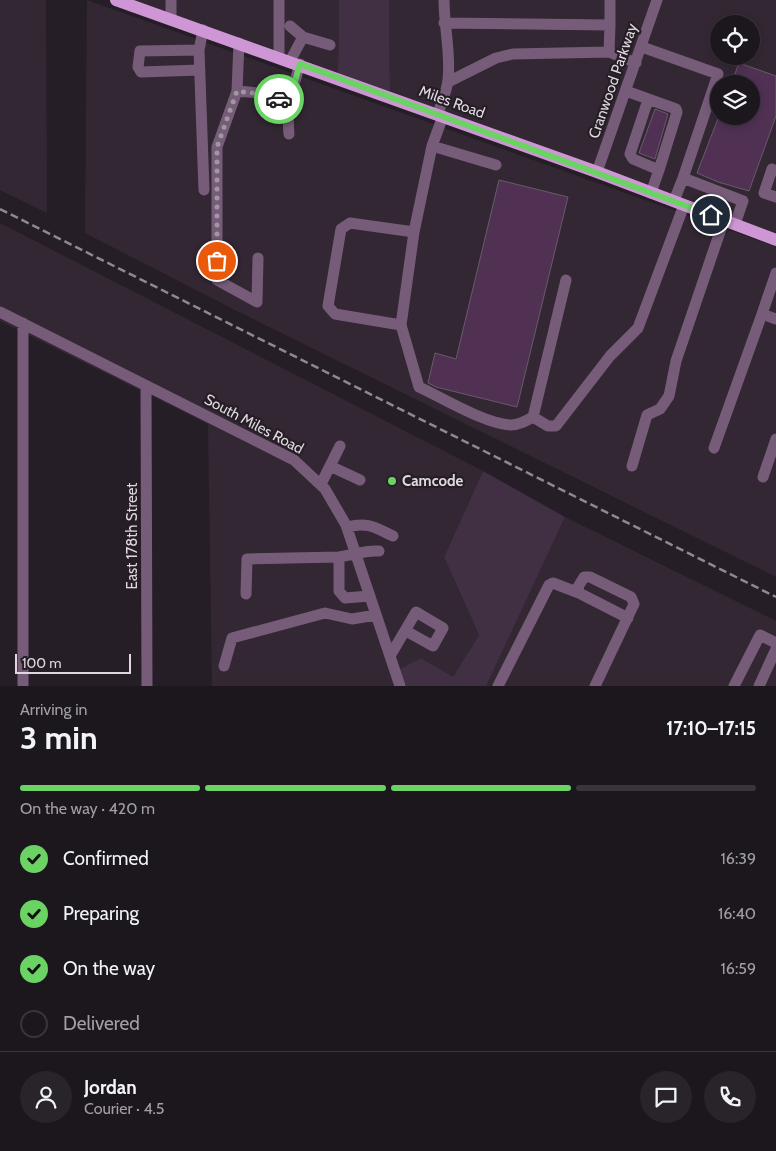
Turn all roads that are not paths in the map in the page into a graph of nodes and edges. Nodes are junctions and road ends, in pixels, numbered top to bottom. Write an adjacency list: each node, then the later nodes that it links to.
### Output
1 (116, 0): 7 (main road, Miles Road)
2 (171, 0): 7 (street)
3 (279, 0): 18 (street)
4 (444, 0): 8 (street)
5 (610, 0): 9 (street)
6 (657, 0): 15 (street, Cranwood Parkway)
7 (171, 20): 11 (main road, Miles Road)
8 (444, 23): 9 (street); 21 (street)
9 (610, 25): 17 (street)
10 (290, 26): 12 (street)
11 (203, 30): 13 (main road, Miles Road); 16 (street)
12 (303, 37): 14 (street); 18 (street)
13 (239, 43): 18 (main road, Miles Road); 22 (street)
14 (330, 45)
15 (642, 47): 19 (street, Cranwood Parkway); 33 (street)
16 (199, 50): 20 (street); 20 (street)
17 (609, 52): 19 (street); 21 (street)
18 (290, 61): 25 (street); 26 (main road, Miles Road)
19 (636, 63): 23 (street, Cranwood Parkway)
20 (200, 70): 34 (street)
21 (448, 82): 26 (street)
22 (237, 91): 25 (street); 41 (street)
23 (626, 91): 24 (street); 32 (street, Cranwood Parkway)
24 (648, 100): 30 (street); 30 (street)
25 (282, 102): 27 (street)
26 (440, 115): 28 (street); 32 (main road, Miles Road)
27 (289, 134)
28 (432, 146): 29 (street); 39 (street)
29 (496, 165)
30 (660, 170): 35 (street)
31 (776, 171): 36 (street)
32 (597, 172): 35 (main road, Miles Road)
33 (683, 178): 37 (street); 38 (street)
34 (204, 190)
35 (651, 193): 37 (main road, Miles Road)
36 (776, 197)
37 (679, 203): 38 (main road, Miles Road); 50 (street)
38 (729, 222): 40 (main road, Miles Road); 55 (street)
39 (414, 232): 48 (street); 48 (street)
40 (776, 240)
41 (258, 258)
42 (776, 273): 45 (street)
43 (566, 280): 50 (street)
44 (0, 312): 47 (street, South Miles Road)
45 (762, 314): 46 (street); 53 (street)
46 (776, 319)
47 (23, 323): 49 (street, South Miles Road); 74 (street)
48 (400, 325): 50 (street)
49 (146, 386): 58 (street, South Miles Road); 75 (street, East 178th Street)
50 (533, 417)
51 (776, 439): 56 (street)
52 (340, 446): 54 (street)
53 (714, 448)
54 (330, 466): 57 (street); 58 (street)
55 (632, 466)
56 (763, 477)
57 (360, 480)
58 (321, 484): 59 (street, South Miles Road)
59 (347, 527): 60 (street); 62 (street, South Miles Road)
60 (393, 536)
61 (379, 551): 62 (street)
62 (356, 554): 63 (street); 66 (street, South Miles Road)
63 (339, 557): 65 (street); 66 (street)
64 (579, 593): 68 (street); 68 (street); 77 (street)
65 (246, 594)
66 (370, 596): 67 (street, South Miles Road)
67 (376, 615): 72 (street, South Miles Road); 73 (street)
68 (628, 618): 78 (street)
69 (406, 631): 72 (street)
70 (776, 643): 79 (street)
71 (776, 649): 80 (street)
72 (390, 656): 76 (street, South Miles Road)
73 (224, 666)
74 (23, 686)
75 (147, 686)
76 (400, 686)
77 (498, 686)
78 (595, 686)
79 (734, 686)
80 (759, 686)

